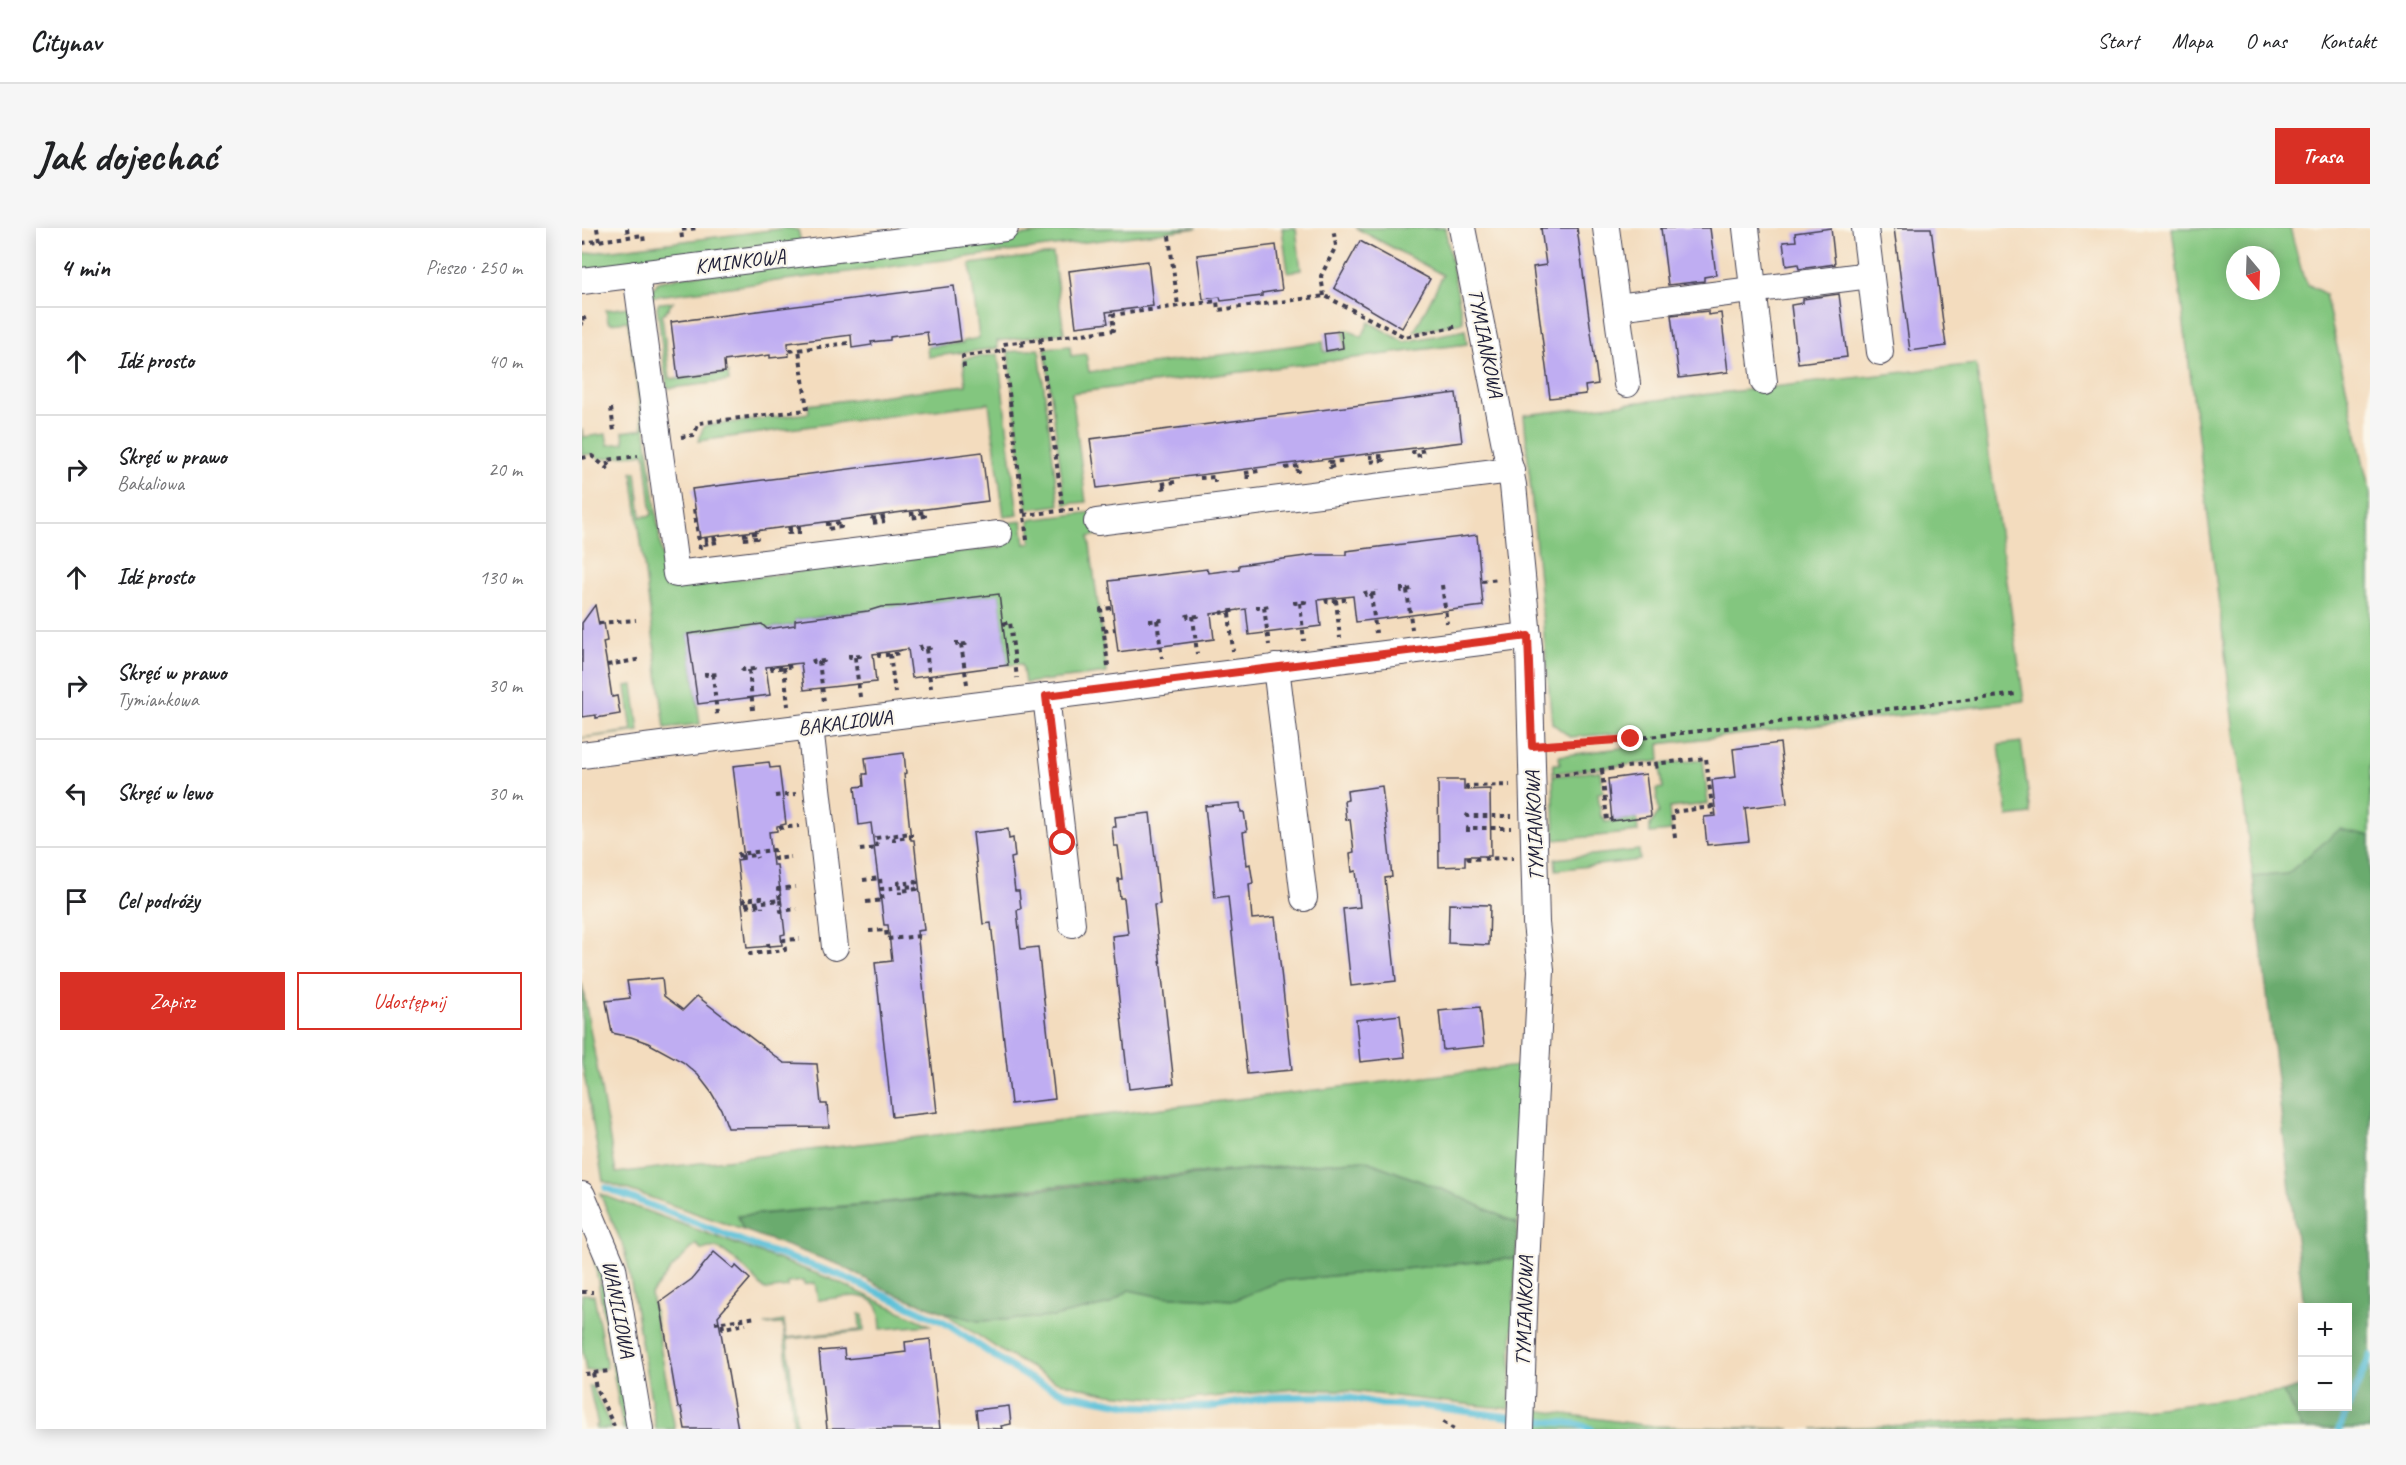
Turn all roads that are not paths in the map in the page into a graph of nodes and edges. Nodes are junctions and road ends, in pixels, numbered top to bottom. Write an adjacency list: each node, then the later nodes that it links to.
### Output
1 (1005, 228): 6 (street, KMINKOWA)
2 (1462, 228): 15 (street, TYMIANKOWA)
3 (1606, 228): 11 (street)
4 (1746, 228): 10 (street)
5 (1865, 228): 8 (street)
6 (842, 238): 7 (street, KMINKOWA)
7 (636, 274): 9 (street, KMINKOWA); 17 (street)
8 (1870, 275): 10 (street); 12 (street)
9 (582, 281)
10 (1754, 290): 11 (street); 13 (street)
11 (1617, 307): 14 (street)
12 (1880, 352)
13 (1764, 382)
14 (1627, 384)
15 (1511, 470): 16 (street); 18 (street, TYMIANKOWA)
16 (1097, 522)
17 (999, 534)
18 (1528, 636): 19 (street, BAKALIOWA); 28 (street, TYMIANKOWA)
19 (1273, 662): 20 (street, BAKALIOWA); 23 (street)
20 (1046, 696): 21 (street, BAKALIOWA); 24 (street)
21 (808, 718): 22 (street, BAKALIOWA); 25 (street)
22 (582, 755)
23 (1304, 898)
24 (1072, 924)
25 (835, 947)
26 (582, 1195): 27 (street, WANILIOWA)
27 (640, 1429)
28 (1520, 1429)

